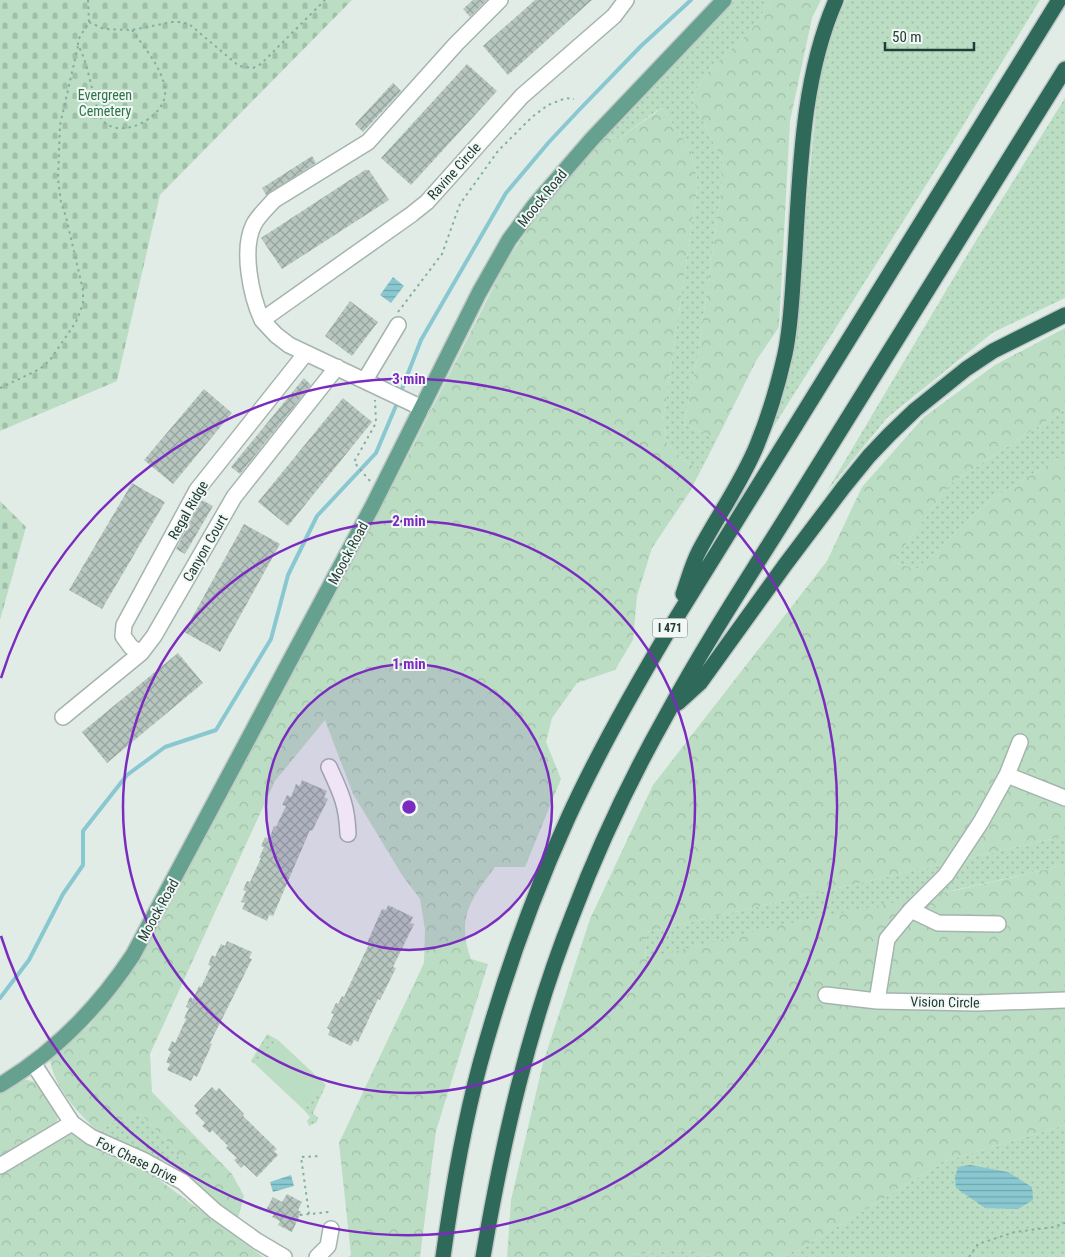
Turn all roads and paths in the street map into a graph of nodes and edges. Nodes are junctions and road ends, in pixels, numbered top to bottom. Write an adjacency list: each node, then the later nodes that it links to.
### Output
1 (88, 0): 8 (path)
2 (325, 0): 9 (path)
3 (500, 0): 14 (street)
4 (626, 0): 14 (street, Ravine Circle)
5 (724, 0): 20 (main road, Moock Road)
6 (836, 0): 22 (highway)
7 (1059, 0): 22 (highway, I 471)
8 (89, 22): 9 (path); 10 (path)
9 (132, 30): 10 (path)
10 (78, 46): 19 (path)
11 (1065, 69): 24 (highway)
12 (574, 99): 15 (path)
13 (1065, 315): 24 (highway)
14 (262, 320): 16 (street)
15 (398, 325): 18 (street)
16 (306, 353): 17 (street); 23 (street, Regal Ridge)
17 (337, 367): 18 (street); 23 (street, Canyon Court)
18 (365, 380): 20 (street); 21 (path)
19 (0, 388)
20 (416, 405): 36 (main road, Moock Road)
21 (367, 477)
22 (672, 625): 48 (highway, I 471)
23 (141, 653): 25 (street, Canyon Court)
24 (667, 712): 49 (highway)
25 (63, 717)
26 (1020, 742): 28 (street)
27 (329, 767): 30 (street)
28 (1007, 775): 29 (street); 31 (street)
29 (1065, 798)
30 (348, 834)
31 (911, 910): 32 (street); 35 (street)
32 (998, 924)
33 (826, 995): 35 (street, Vision Circle)
34 (1065, 1000): 35 (street, Vision Circle)
35 (877, 1001)
36 (33, 1063): 37 (main road, Moock Road); 38 (street, Fox Chase Drive)
37 (0, 1085)
38 (72, 1123): 40 (street); 46 (street, Fox Chase Drive)
39 (321, 1156): 42 (path)
40 (0, 1166)
41 (329, 1212): 42 (path)
42 (309, 1214): 43 (path)
43 (300, 1215)
44 (1065, 1223): 50 (path)
45 (331, 1228): 47 (street)
46 (284, 1257)
47 (317, 1257)
48 (443, 1257)
49 (484, 1257)
50 (969, 1257)

